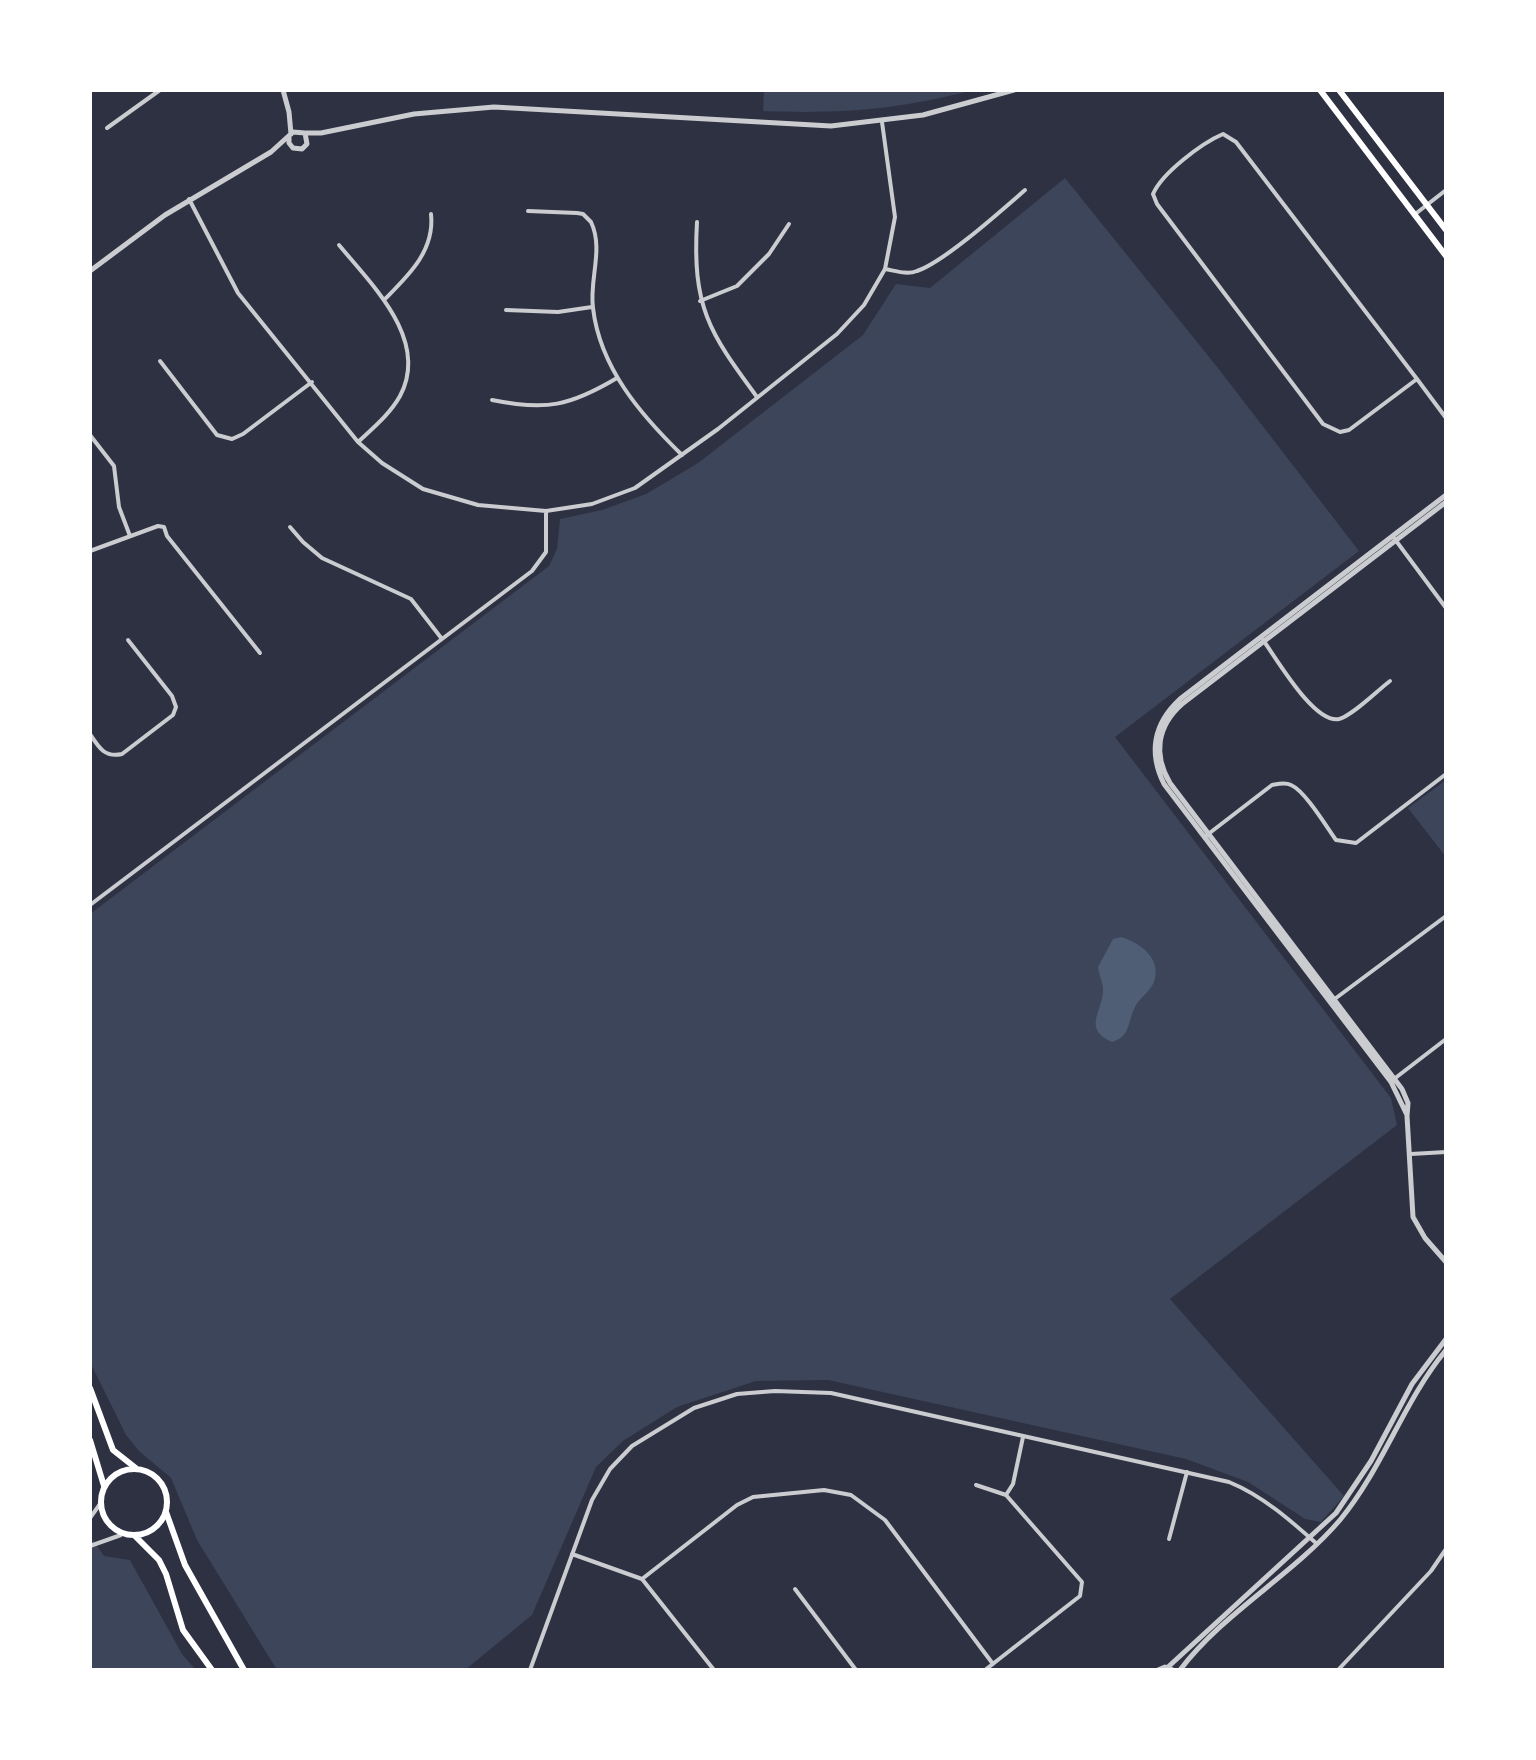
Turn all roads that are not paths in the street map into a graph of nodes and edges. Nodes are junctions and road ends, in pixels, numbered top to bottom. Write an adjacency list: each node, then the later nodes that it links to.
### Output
1 (160, 90): 9 (street)
2 (283, 90): 7 (street)
3 (1014, 90): 6 (street)
4 (1320, 90): 22 (main road)
5 (1339, 90): 19 (main road)
6 (996, 93): 8 (street)
7 (289, 112): 10 (street); 12 (street)
8 (882, 122): 11 (street); 28 (street)
9 (107, 128)
10 (302, 132): 11 (street); 12 (street); 13 (street)
11 (321, 133): 13 (street)
12 (290, 135): 14 (street); 15 (street)
13 (308, 141): 14 (street)
14 (291, 146): 15 (street)
15 (271, 152): 18 (street)
16 (1025, 190): 28 (street)
17 (1446, 190): 19 (street)
18 (189, 199): 29 (street); 37 (street)
19 (1427, 205): 22 (street); 25 (main road)
20 (528, 211): 32 (street)
21 (431, 214): 30 (street)
22 (1414, 215): 27 (main road)
23 (697, 222): 31 (street)
24 (789, 224): 31 (street)
25 (1446, 230)
26 (339, 245): 30 (street)
27 (1446, 256)
28 (885, 269): 38 (street)
29 (90, 271)
30 (384, 300): 42 (street)
31 (700, 301): 38 (street)
32 (592, 307): 33 (street); 35 (street)
33 (506, 310)
34 (160, 361): 37 (street)
35 (617, 378): 39 (street); 43 (street)
36 (1417, 379): 36 (street); 40 (street)
37 (312, 382): 42 (street)
38 (757, 397): 43 (street)
39 (492, 400)
40 (1446, 418)
41 (90, 435): 48 (street)
42 (358, 442): 46 (street)
43 (682, 455): 46 (street)
44 (1446, 495): 49 (street)
45 (1446, 502): 49 (street)
46 (546, 511): 52 (street)
47 (290, 527): 52 (street)
48 (130, 536): 50 (street); 55 (street)
49 (1394, 539): 51 (street); 54 (street)
50 (90, 551)
51 (1446, 608)
52 (442, 639): 60 (street)
53 (128, 640): 57 (street)
54 (1262, 640): 56 (street); 59 (street)
55 (260, 653)
56 (1390, 681)
57 (90, 734)
58 (1446, 774): 59 (street)
59 (1207, 835): 62 (street)
60 (91, 902)
61 (1446, 916): 62 (street)
62 (1332, 1000): 64 (street)
63 (1446, 1039): 64 (street)
64 (1393, 1080): 66 (street)
65 (1446, 1152): 66 (street)
66 (1411, 1154): 67 (street)
67 (1446, 1262)
68 (1446, 1339): 84 (street)
69 (1446, 1350): 85 (street)
70 (90, 1388): 73 (main road)
71 (1023, 1436): 74 (street); 77 (street); 88 (street)
72 (90, 1440): 76 (main road)
73 (137, 1469): 76 (main road); 79 (main road)
74 (1187, 1472): 83 (street); 84 (street)
75 (976, 1485): 77 (street)
76 (104, 1486): 78 (main road)
77 (1006, 1495): 91 (street)
78 (100, 1504): 80 (street); 81 (main road)
79 (166, 1512): 82 (main road); 94 (main road)
80 (90, 1518)
81 (121, 1535): 82 (main road); 86 (street)
82 (135, 1536): 93 (main road)
83 (1169, 1539)
84 (1311, 1539): 85 (street); 92 (street)
85 (1317, 1544): 100 (street)
86 (90, 1546)
87 (1446, 1549): 101 (street)
88 (572, 1554): 89 (street); 95 (street)
89 (642, 1579): 91 (street); 96 (street)
90 (795, 1589): 97 (street)
91 (993, 1664): 98 (street)
92 (1170, 1668): 99 (street)
93 (212, 1670)
94 (244, 1670)
95 (530, 1670)
96 (714, 1670)
97 (856, 1670)
98 (985, 1670)
99 (1158, 1670)
100 (1180, 1670)
101 (1338, 1670)

